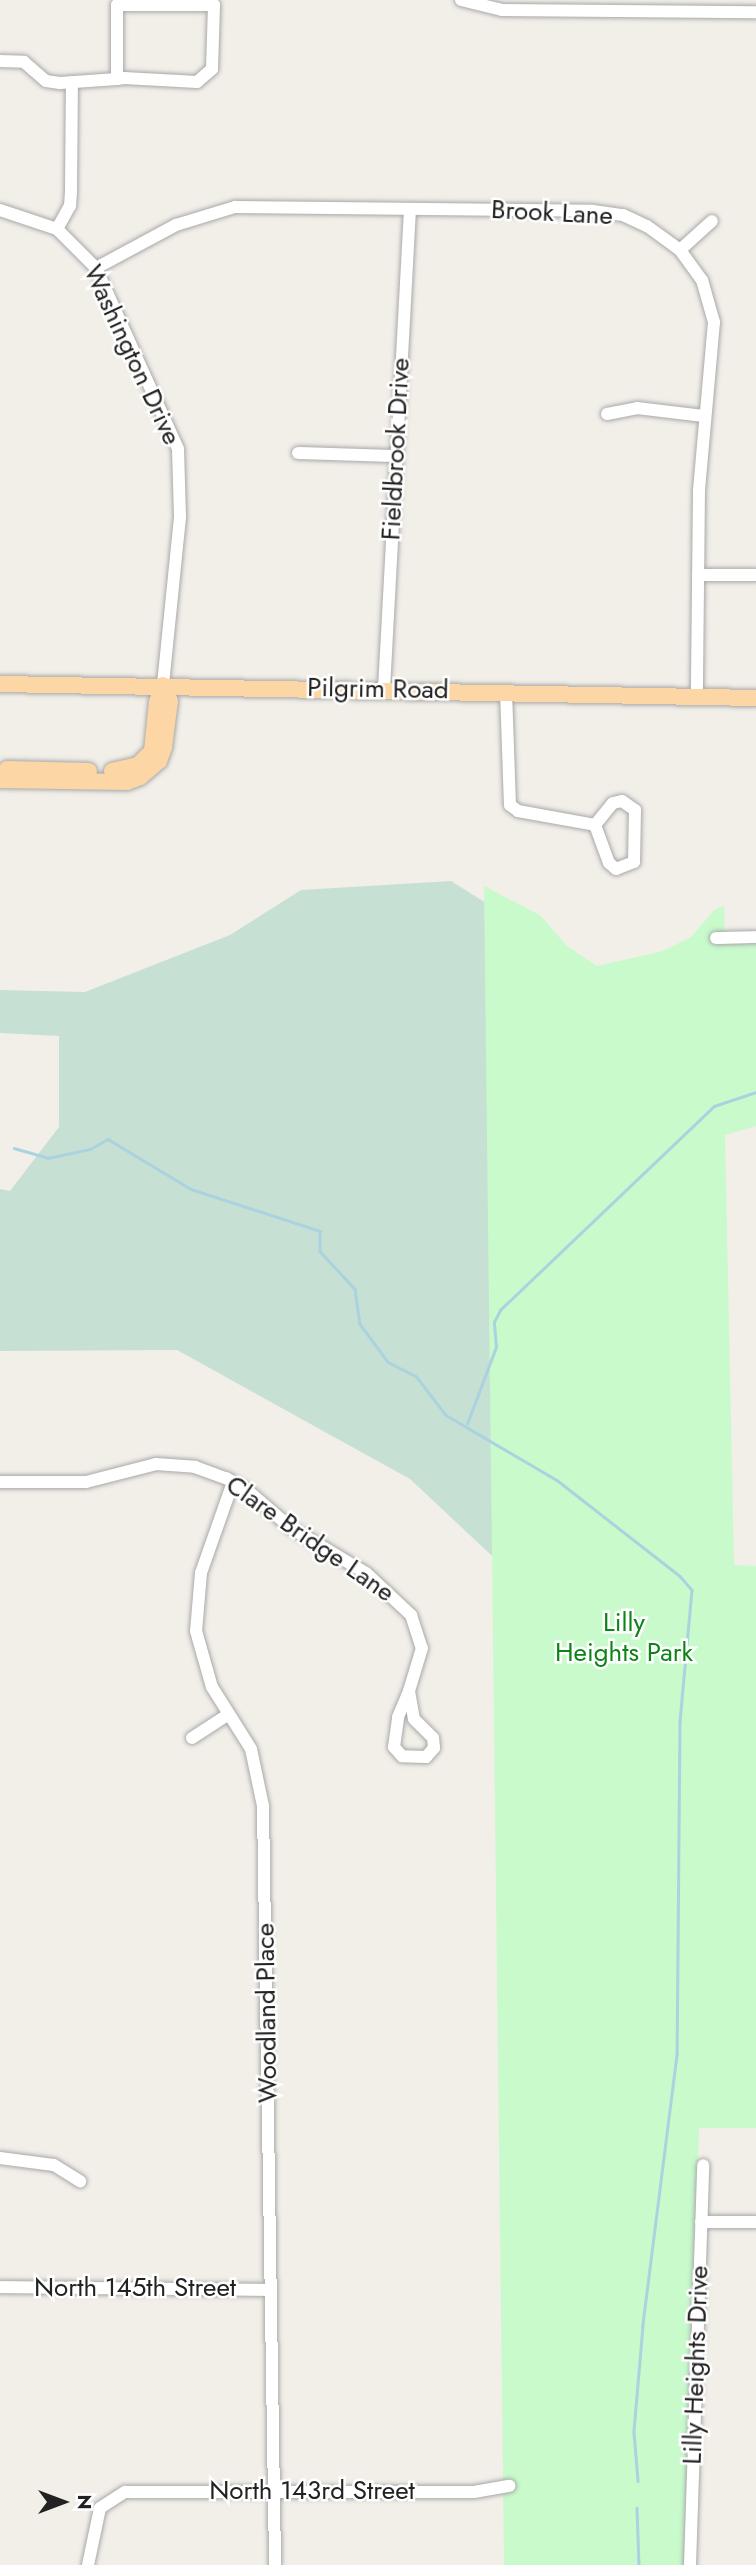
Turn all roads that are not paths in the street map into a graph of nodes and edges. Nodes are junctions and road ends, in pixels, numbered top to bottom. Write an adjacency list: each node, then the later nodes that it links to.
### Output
1 (461, 0): 2 (street)
2 (756, 12)
3 (0, 61): 5 (street)
4 (117, 79): 4 (street); 5 (street)
5 (72, 82): 9 (street)
6 (0, 210): 9 (street)
7 (410, 210): 10 (street, Brook Lane); 11 (street, Brook Lane); 15 (street, Fieldbrook Drive)
8 (712, 221): 10 (street)
9 (57, 229): 11 (street, Washington Drive)
10 (680, 250): 13 (street, Brook Lane)
11 (96, 268): 19 (street, Washington Drive)
12 (607, 414): 13 (street)
13 (704, 416): 16 (street, Brook Lane)
14 (298, 453): 15 (street)
15 (395, 456): 20 (street, Fieldbrook Drive)
16 (698, 575): 17 (street); 22 (street, Brook Lane)
17 (756, 575)
18 (0, 684): 19 (main road, Pilgrim Road)
19 (163, 685): 20 (main road, Pilgrim Road); 24 (main road); 25 (main road)
20 (384, 689): 21 (main road, Pilgrim Road)
21 (506, 691): 22 (main road, Pilgrim Road); 26 (street)
22 (697, 696): 23 (main road, Pilgrim Road)
23 (756, 698)
24 (0, 769)
25 (0, 780)
26 (595, 825): 26 (street)
27 (756, 937): 28 (street)
28 (716, 938)
29 (0, 1482): 30 (street, Clare Bridge Lane)
30 (233, 1482): 31 (street, Clare Bridge Lane); 32 (street, Woodland Place)
31 (409, 1691): 31 (street, Clare Bridge Lane)
32 (229, 1714): 33 (street); 40 (street, Woodland Place)
33 (192, 1738)
34 (0, 2158): 36 (street)
35 (703, 2165): 37 (street, Lilly Heights Drive)
36 (80, 2181)
37 (701, 2222): 38 (street); 45 (street, Lilly Heights Drive)
38 (756, 2222)
39 (0, 2287): 40 (street, North 145th Street)
40 (270, 2290): 42 (street, Woodland Place)
41 (509, 2486): 42 (street, North 143rd Street)
42 (273, 2491): 43 (street, North 143rd Street); 44 (street, Woodland Place)
43 (88, 2565)
44 (275, 2565)
45 (690, 2565)

